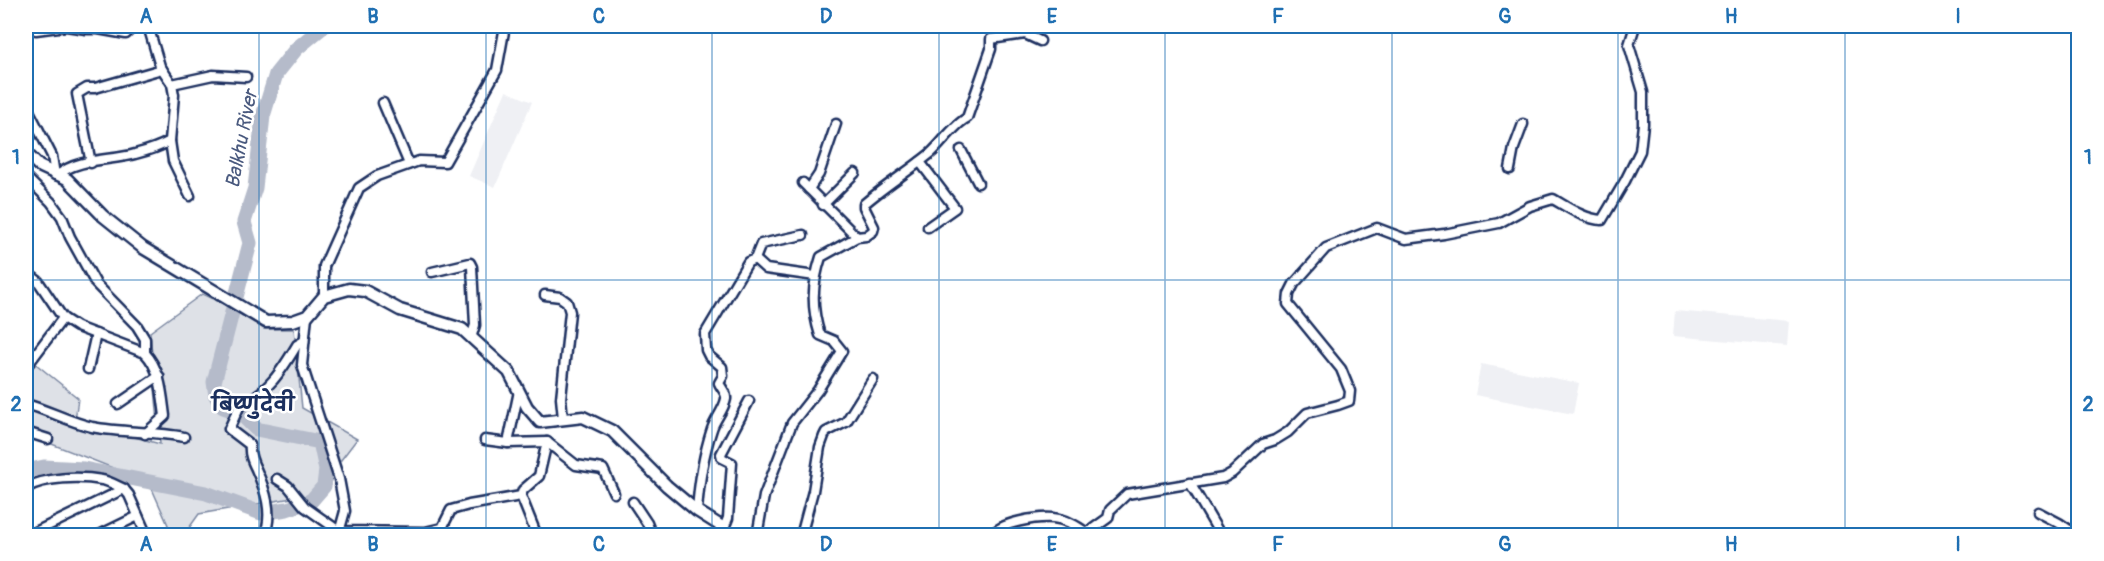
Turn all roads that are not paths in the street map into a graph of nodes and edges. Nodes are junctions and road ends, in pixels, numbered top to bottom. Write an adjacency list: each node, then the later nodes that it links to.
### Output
1 (134, 26): 5 (street)
2 (148, 26): 7 (street)
3 (505, 26): 19 (street)
4 (1635, 26): 59 (street)
5 (36, 30)
6 (1040, 41): 17 (street)
7 (162, 69): 9 (street); 18 (street)
8 (246, 77): 9 (street)
9 (172, 84): 14 (street)
10 (383, 103): 19 (street)
11 (26, 105): 22 (street)
12 (836, 124): 26 (street)
13 (1523, 124): 20 (street)
14 (170, 141): 18 (street); 25 (street)
15 (961, 150): 24 (street)
16 (26, 153): 22 (street)
17 (920, 162): 27 (street); 29 (street)
18 (91, 163): 22 (street)
19 (409, 164): 35 (street)
20 (1510, 169)
21 (855, 173): 26 (street)
22 (56, 175): 36 (street)
23 (26, 177): 41 (street)
24 (978, 183)
25 (190, 196)
26 (823, 205): 29 (street)
27 (928, 227)
28 (803, 235): 30 (street)
29 (857, 237): 33 (street)
30 (755, 259): 33 (street); 65 (street)
31 (26, 272): 37 (street)
32 (432, 272): 39 (street)
33 (815, 276): 76 (street)
34 (545, 295): 50 (street)
35 (324, 296): 36 (street); 39 (street)
36 (307, 316): 40 (street)
37 (63, 318): 38 (street); 42 (street)
38 (96, 334): 41 (street); 43 (street)
39 (471, 338): 46 (street)
40 (303, 340): 69 (street); 74 (street)
41 (145, 353): 44 (street)
42 (29, 363)
43 (88, 369)
44 (159, 376): 49 (street); 52 (street)
45 (873, 380): 77 (street)
46 (519, 391): 50 (street); 57 (street)
47 (749, 401): 68 (street)
48 (26, 404): 52 (street)
49 (118, 404)
50 (563, 418): 65 (street)
51 (26, 432): 54 (street)
52 (145, 434): 53 (street)
53 (184, 437)
54 (48, 439)
55 (485, 440): 57 (street)
56 (547, 442): 57 (street); 62 (street); 63 (street)
57 (508, 443)
58 (277, 479): 69 (street)
59 (1190, 483): 78 (street); 79 (street)
60 (26, 488): 61 (street)
61 (124, 489): 67 (street); 71 (street)
62 (614, 493)
63 (521, 496): 69 (street); 70 (street)
64 (633, 502): 75 (street)
65 (697, 511): 68 (street)
66 (2038, 512): 80 (street)
67 (138, 516): 72 (street); 73 (street)
68 (727, 532)
69 (338, 533)
70 (535, 535)
71 (27, 536)
72 (97, 536)
73 (147, 536)
74 (264, 536)
75 (652, 536)
76 (757, 536)
77 (801, 536)
78 (992, 536)
79 (1221, 536)
80 (2069, 536)

